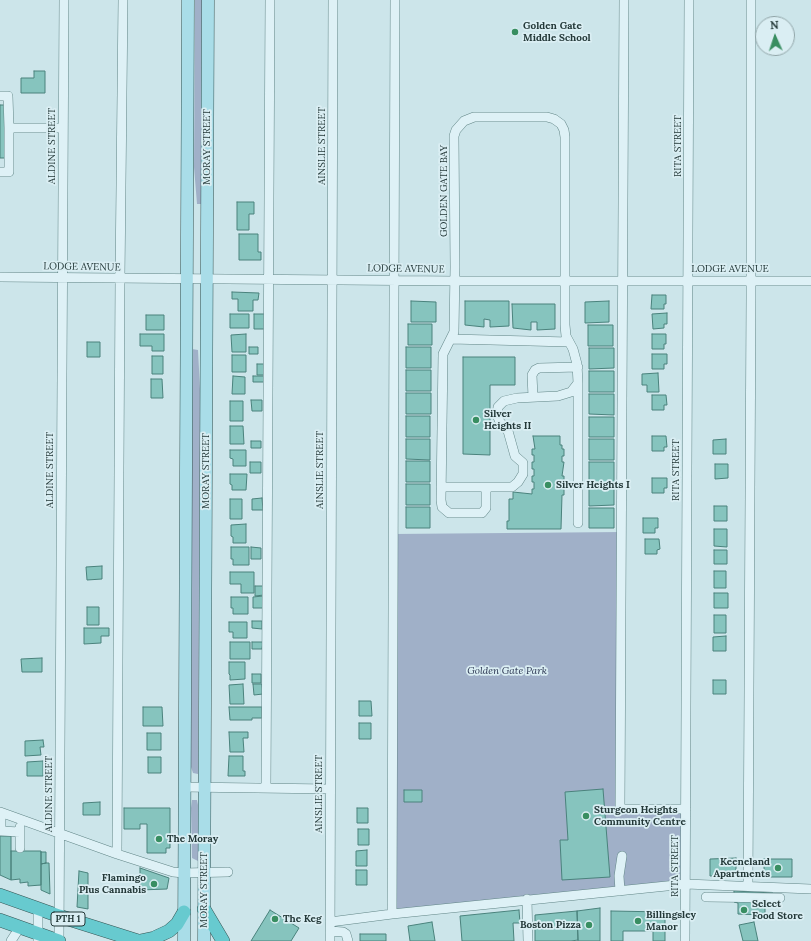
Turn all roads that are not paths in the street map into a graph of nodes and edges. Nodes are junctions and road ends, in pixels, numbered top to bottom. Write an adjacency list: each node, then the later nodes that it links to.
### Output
1 (64, 0): 13 (street, ALDINE STREET)
2 (123, 0): 17 (street)
3 (188, 0): 18 (main road, MORAY STREET)
4 (208, 0): 19 (main road, MORAY STREET)
5 (270, 0): 20 (street)
6 (333, 0): 21 (street, AINSLIE STREET)
7 (395, 0): 22 (street)
8 (624, 0): 26 (street)
9 (689, 0): 23 (street, RITA STREET)
10 (751, 0): 27 (street)
11 (0, 96): 12 (street)
12 (9, 128): 13 (street); 14 (street)
13 (63, 128): 16 (street, ALDINE STREET)
14 (0, 172)
15 (0, 277): 16 (street, LODGE AVENUE)
16 (62, 277): 17 (street, LODGE AVENUE); 45 (street, ALDINE STREET)
17 (120, 278): 18 (street, LODGE AVENUE); 47 (street)
18 (187, 278): 19 (street, LODGE AVENUE); 37 (main road, MORAY STREET)
19 (207, 279): 20 (street, LODGE AVENUE); 38 (main road, MORAY STREET)
20 (268, 279): 21 (street, LODGE AVENUE); 39 (street)
21 (332, 280): 22 (street, LODGE AVENUE); 40 (street, AINSLIE STREET)
22 (394, 280): 24 (street, LODGE AVENUE); 63 (street)
23 (688, 280): 26 (street, LODGE AVENUE); 27 (street, LODGE AVENUE); 41 (street, RITA STREET)
24 (455, 281): 25 (street, LODGE AVENUE); 25 (street, GOLDEN GATE BAY); 29 (street)
25 (564, 281): 26 (street, LODGE AVENUE); 30 (street)
26 (623, 281): 41 (street)
27 (750, 281): 28 (street, LODGE AVENUE); 53 (street)
28 (811, 281)
29 (451, 339): 30 (street); 34 (street)
30 (569, 342): 31 (street)
31 (578, 367): 32 (street); 33 (street)
32 (578, 383): 33 (street); 36 (street)
33 (533, 398): 35 (street)
34 (441, 487): 35 (street); 35 (street)
35 (489, 487)
36 (578, 523)
37 (184, 787): 38 (street); 50 (main road, MORAY STREET)
38 (205, 788): 39 (street); 51 (main road, MORAY STREET)
39 (266, 788): 40 (street)
40 (330, 789): 66 (street, AINSLIE STREET)
41 (686, 809): 52 (street, RITA STREET)
42 (0, 812): 43 (street); 44 (street)
43 (19, 819): 44 (street); 45 (street)
44 (20, 832): 46 (street)
45 (60, 833): 47 (street); 64 (street, ALDINE STREET)
46 (20, 848)
47 (116, 854): 50 (street)
48 (622, 856): 55 (street)
49 (228, 872): 51 (street)
50 (184, 873): 51 (street); 62 (main road, MORAY STREET)
51 (204, 873): 61 (main road, MORAY STREET)
52 (686, 884): 53 (street); 55 (street); 79 (street, RITA STREET)
53 (748, 886): 54 (street)
54 (811, 889)
55 (620, 891): 59 (street)
56 (0, 895): 60 (highway, PTH 1)
57 (706, 897): 58 (street)
58 (780, 898)
59 (527, 900): 63 (street); 78 (street)
60 (38, 909): 64 (highway, PTH 1); 69 (street)
61 (204, 909): 74 (main road, MORAY STREET); 75 (highway)
62 (184, 912): 72 (highway); 73 (main road, MORAY STREET)
63 (392, 914): 66 (street)
64 (59, 916): 71 (street, ALDINE STREET); 72 (highway, PTH 1)
65 (0, 920): 67 (highway, PTH 1)
66 (330, 922): 68 (street, AINSLIE STREET)
67 (20, 927): 69 (highway, PTH 1); 70 (street)
68 (330, 931): 76 (street, AINSLIE STREET); 77 (street)
69 (38, 937): 71 (highway, PTH 1)
70 (11, 941)
71 (59, 941)
72 (139, 941)
73 (184, 941)
74 (204, 941)
75 (222, 941)
76 (330, 941)
77 (348, 941)
78 (528, 941)
79 (685, 941)

